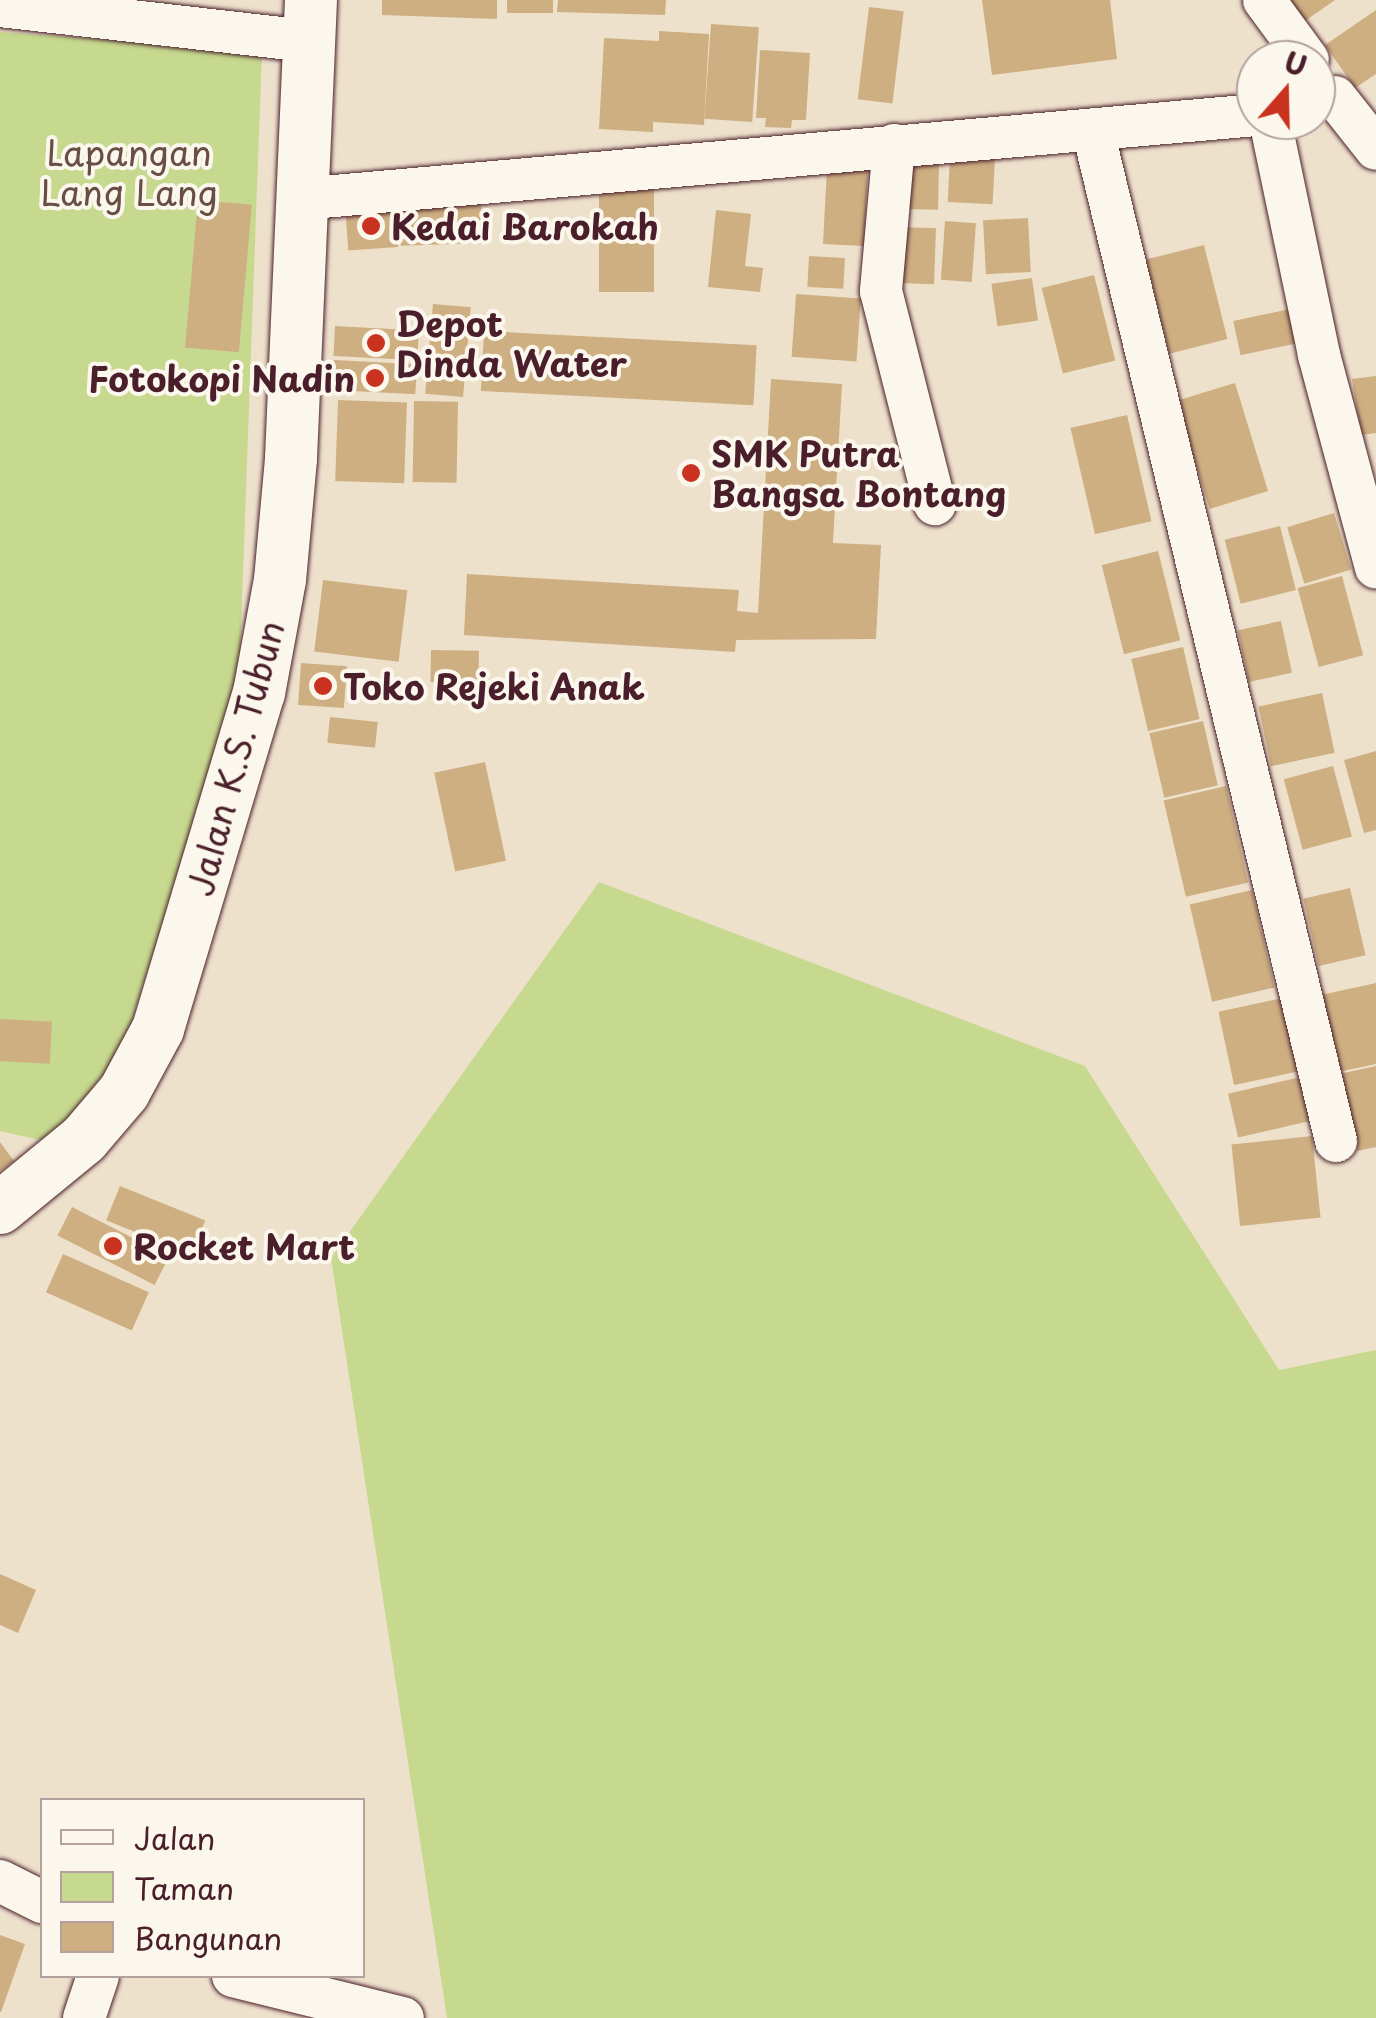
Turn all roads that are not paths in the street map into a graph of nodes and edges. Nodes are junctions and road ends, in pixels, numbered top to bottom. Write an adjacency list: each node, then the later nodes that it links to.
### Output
1 (1264, 0): 4 (street)
2 (0, 6): 3 (street)
3 (310, 21): 11 (street, Jalan K.S. Tubun)
4 (1293, 40)
5 (1336, 105): 10 (street)
6 (1236, 117): 7 (street)
7 (1093, 131): 9 (street); 14 (street)
8 (1274, 140): 13 (street)
9 (894, 145): 11 (street); 12 (street)
10 (1376, 149)
11 (300, 199): 15 (street, Jalan K.S. Tubun)
12 (935, 504)
13 (1376, 568)
14 (1336, 1141)
15 (0, 1208)
16 (0, 1881): 17 (street)
17 (40, 1901)
18 (97, 1978): 20 (street)
19 (241, 1978): 21 (street)
20 (84, 2018)
21 (403, 2018)

